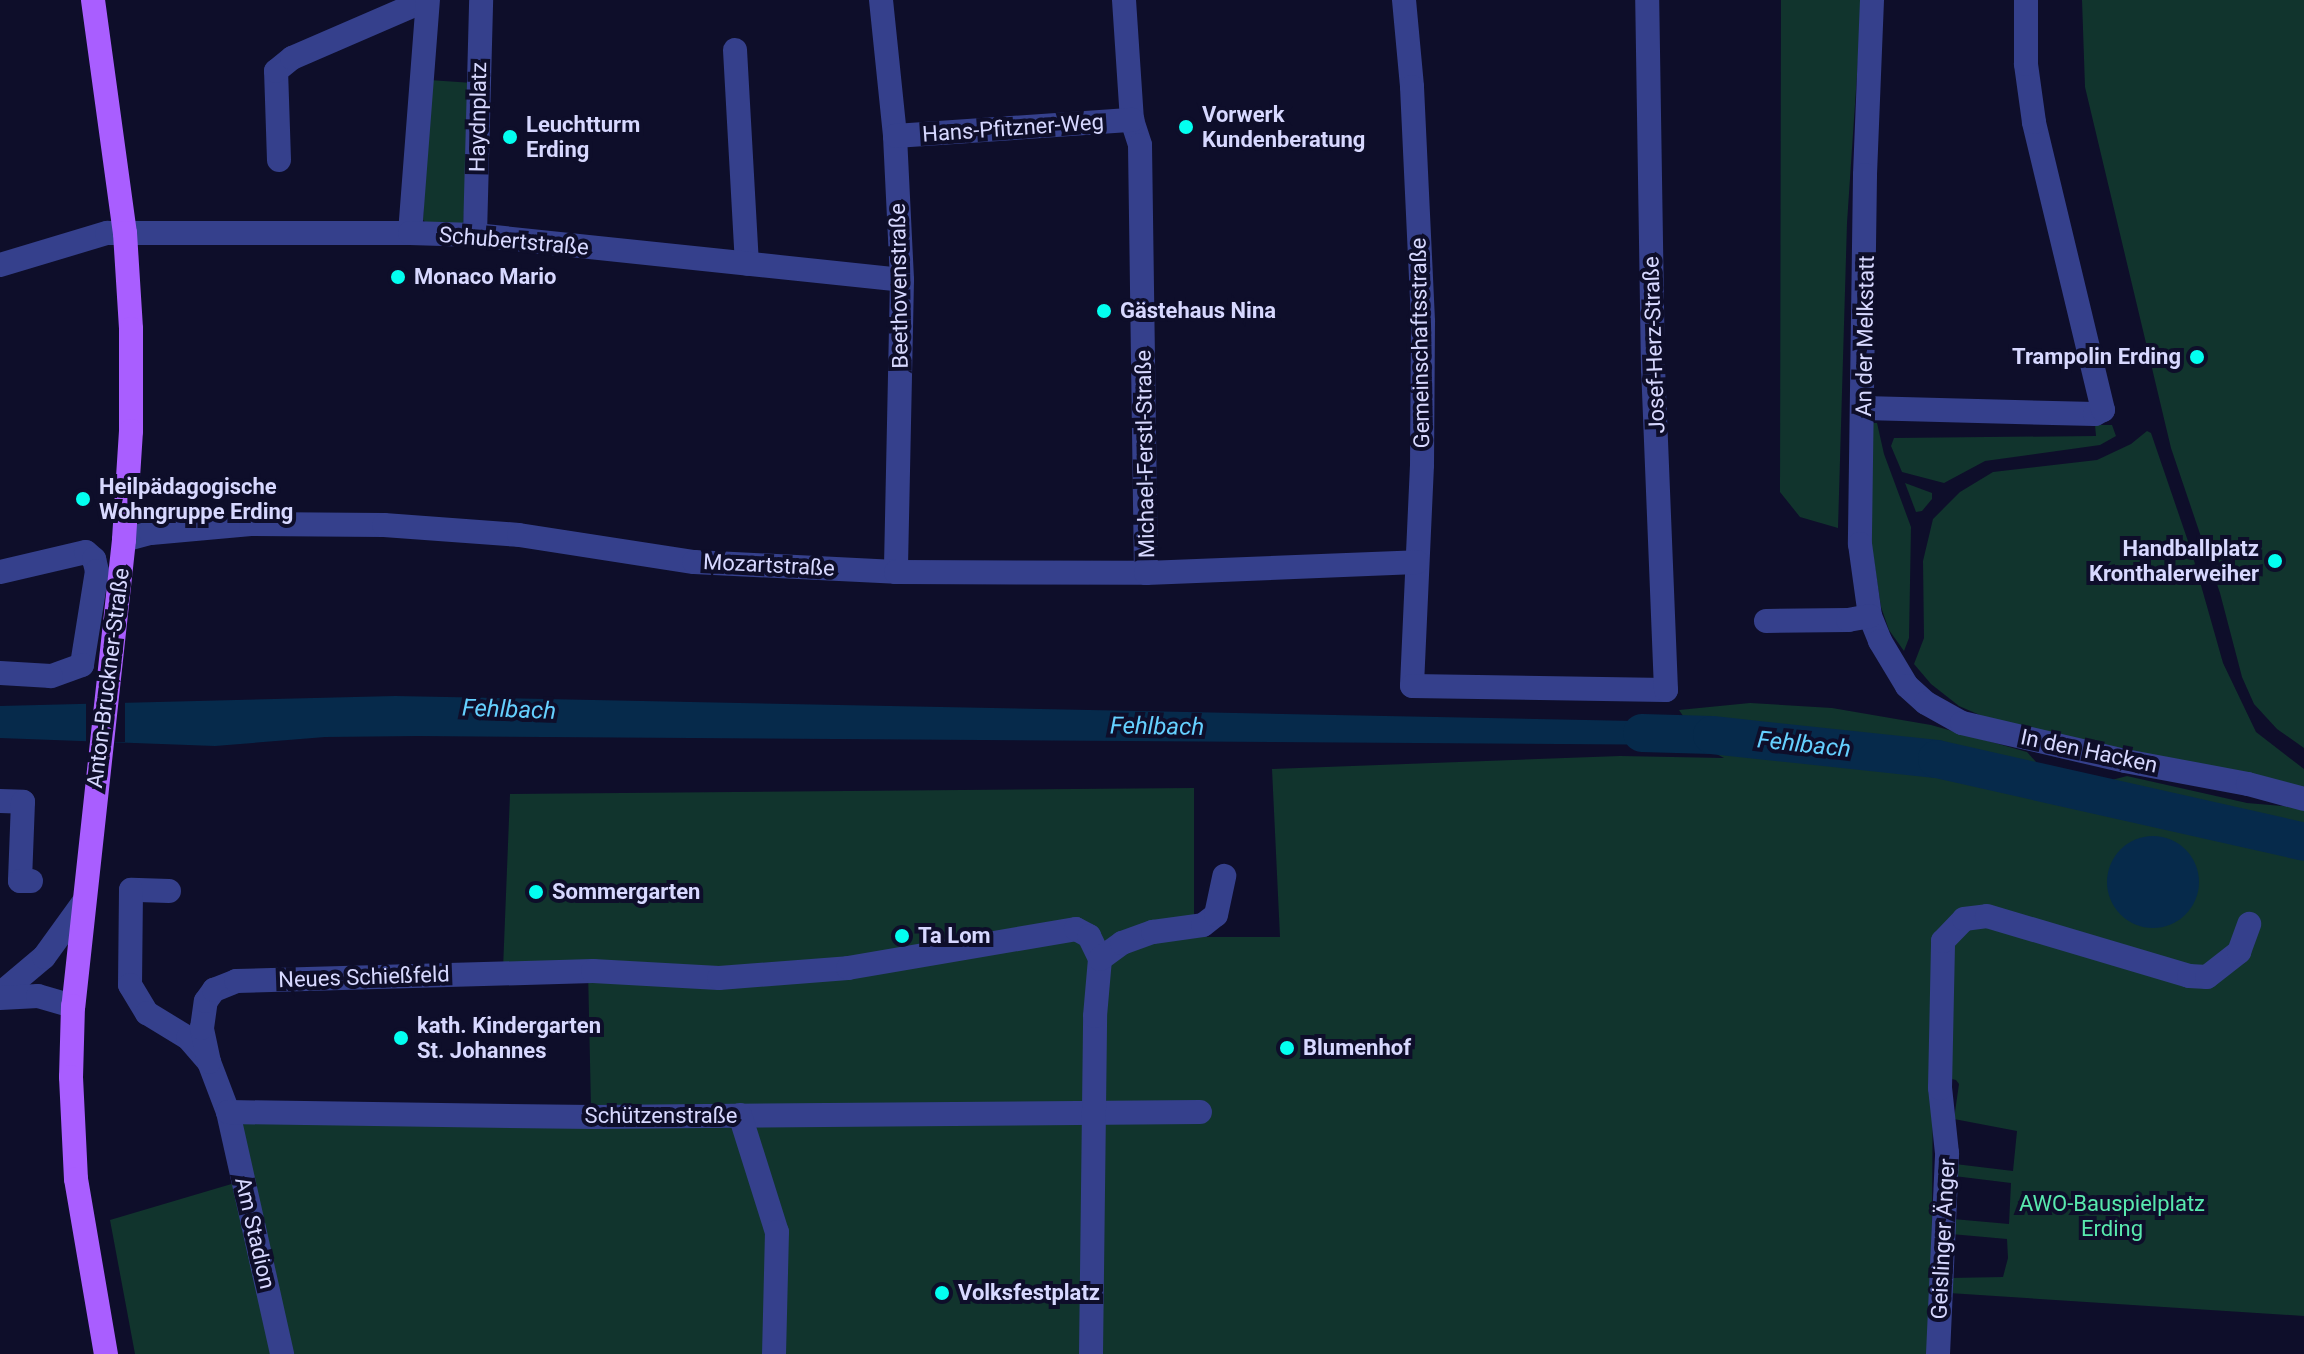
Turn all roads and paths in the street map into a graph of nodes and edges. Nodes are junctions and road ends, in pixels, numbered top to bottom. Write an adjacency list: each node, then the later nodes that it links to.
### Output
1 (93, 0): 14 (main road, Anton-Bruckner-Straße)
2 (427, 0): 13 (street); 15 (street)
3 (481, 0): 16 (street, Haydnplatz)
4 (881, 0): 12 (street, Beethovenstraße)
5 (1124, 0): 11 (street, Michael-Ferstl-Straße)
6 (1404, 0): 22 (street, Gemeinschaftsstraße)
7 (1647, 0): 30 (street, Josef-Herz-Straße)
8 (1872, 0): 20 (street, An der Melkstatt)
9 (2026, 0): 20 (street)
10 (735, 50): 17 (street)
11 (1132, 120): 12 (street, Hans-Pfitzner-Weg); 25 (street, Michael-Ferstl-Straße)
12 (895, 136): 19 (street, Beethovenstraße)
13 (279, 160)
14 (125, 233): 15 (street, Schubertstraße); 18 (street, Schubertstraße); 21 (main road, Anton-Bruckner-Straße)
15 (410, 233): 16 (street, Schubertstraße)
16 (475, 235): 17 (street, Schubertstraße)
17 (747, 264): 19 (street, Schubertstraße)
18 (0, 265)
19 (902, 280): 24 (street, Beethovenstraße)
20 (1864, 408): 26 (street, An der Melkstatt)
21 (124, 540): 24 (street, Mozartstraße); 36 (main road, Anton-Bruckner-Straße)
22 (1417, 562): 25 (street, Mozartstraße); 30 (street, Gemeinschaftsstraße)
23 (0, 572): 29 (street)
24 (896, 572): 25 (street, Mozartstraße)
25 (1146, 573)
26 (1870, 616): 27 (street); 28 (street, An der Melkstatt)
27 (1766, 621)
28 (1895, 665): 31 (street, In den Hacken)
29 (0, 673)
30 (1412, 686)
31 (2304, 799)
32 (0, 801): 34 (street)
33 (1224, 876): 38 (street)
34 (31, 881)
35 (169, 891): 41 (street)
36 (83, 903): 39 (street); 40 (main road, Anton-Bruckner-Straße)
37 (2249, 924): 50 (street, Geislinger Änger)
38 (1100, 959): 41 (street, Neues Schießfeld); 43 (street)
39 (0, 996): 40 (street)
40 (73, 1006): 46 (main road, Anton-Bruckner-Straße)
41 (209, 1062): 42 (street, Am Stadion)
42 (228, 1112): 45 (street, Schützenstraße); 47 (street, Am Stadion)
43 (1095, 1112): 44 (street, Schützenstraße); 45 (street, Schützenstraße); 49 (street)
44 (1200, 1112)
45 (740, 1115): 48 (street)
46 (106, 1354)
47 (282, 1354)
48 (774, 1354)
49 (1091, 1354)
50 (1938, 1354)

